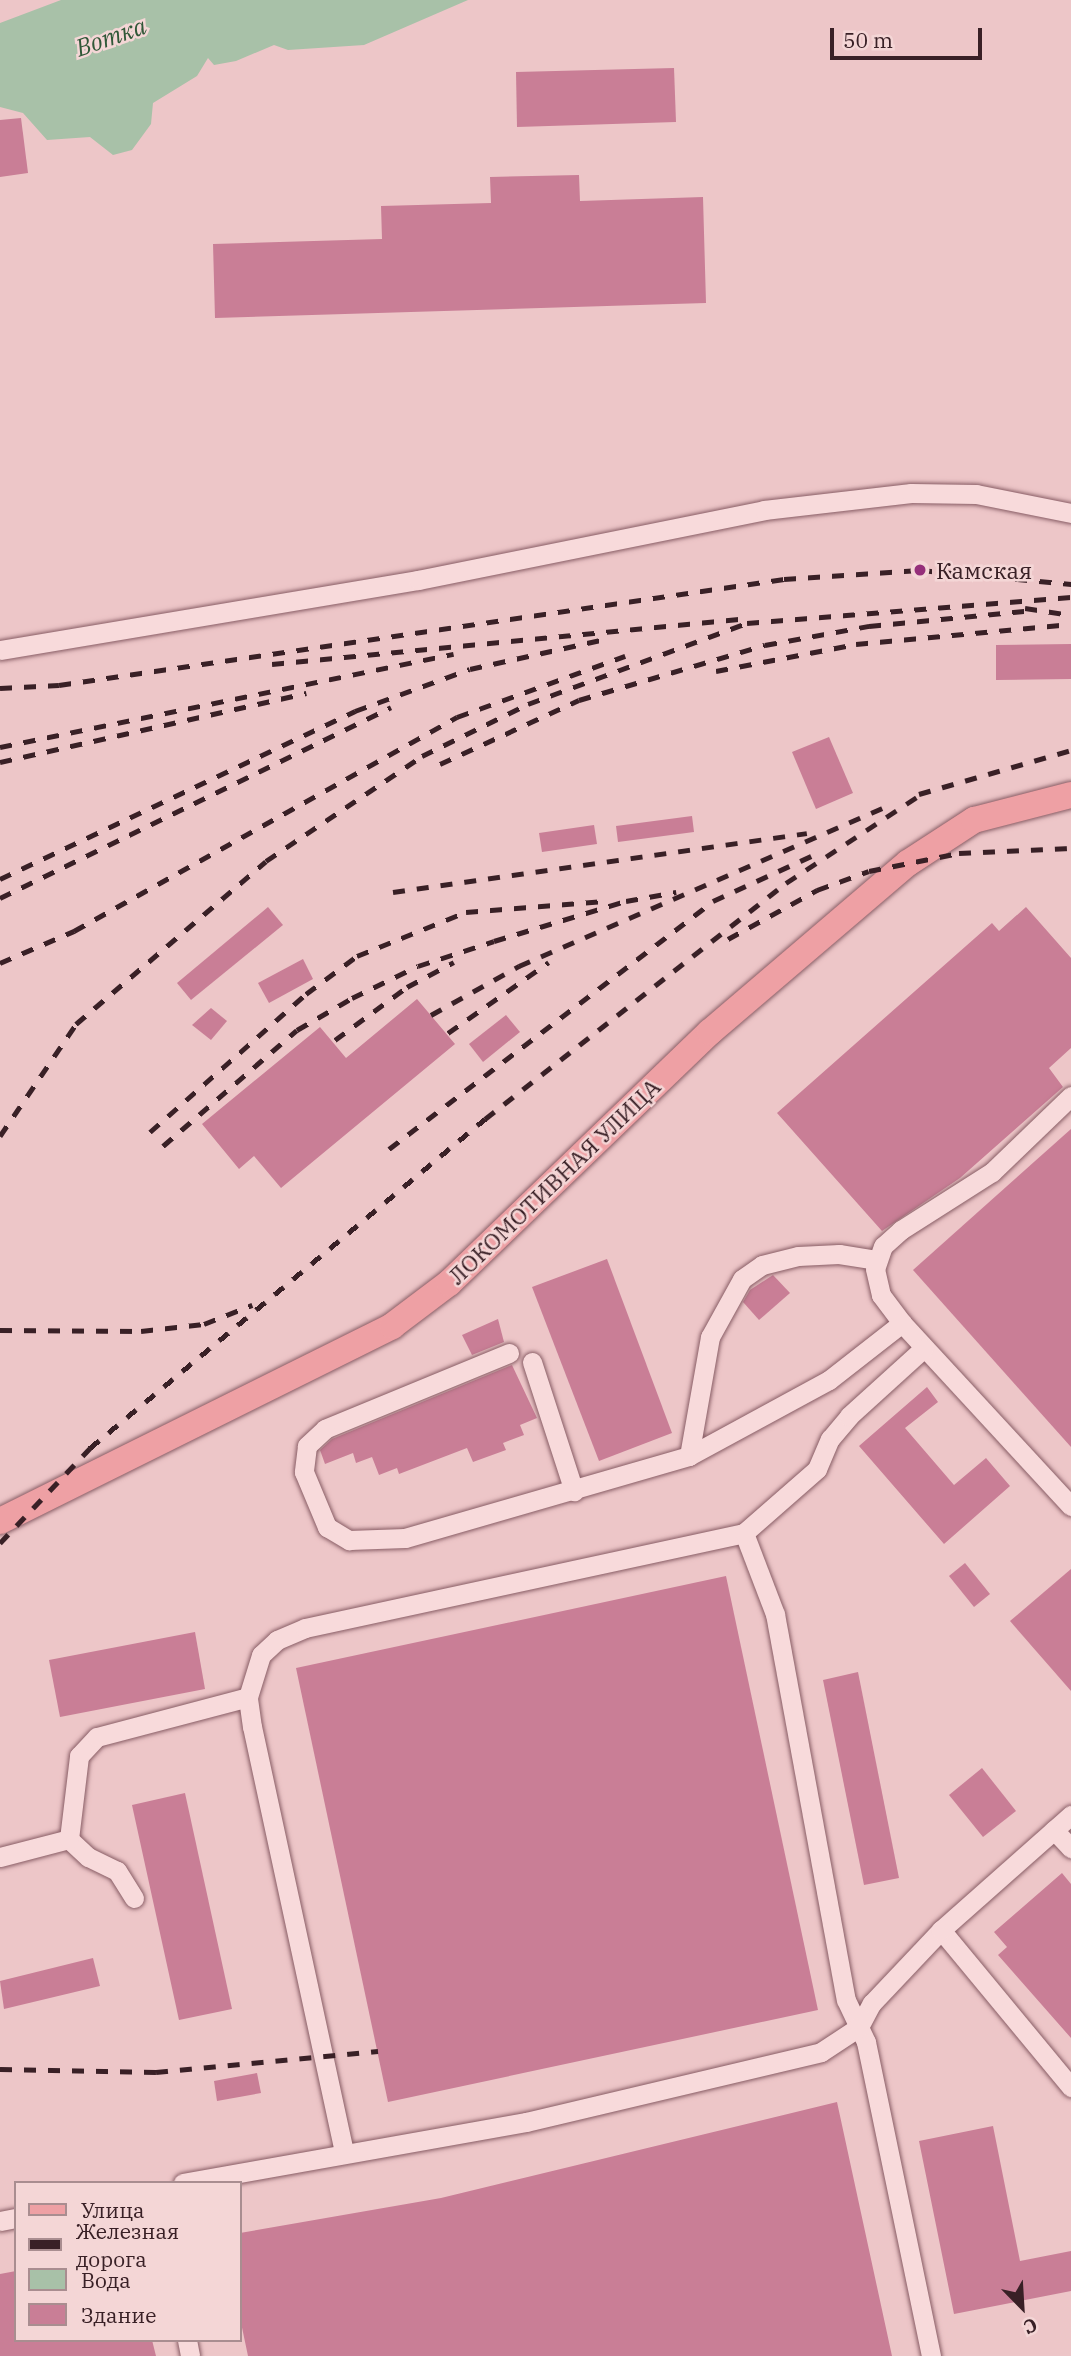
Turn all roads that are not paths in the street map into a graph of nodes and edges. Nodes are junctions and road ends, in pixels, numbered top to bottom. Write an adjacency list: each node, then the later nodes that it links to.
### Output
1 (1071, 513): 2 (street)
2 (0, 650)
3 (1071, 795): 13 (main road, ЛОКОМОТИВНАЯ УЛИЦА)
4 (1071, 1097): 5 (street)
5 (878, 1260): 6 (street); 10 (street)
6 (902, 1323): 7 (street); 10 (street)
7 (924, 1348): 12 (street); 14 (street)
8 (509, 1353): 11 (street)
9 (532, 1362): 11 (street)
10 (689, 1456): 11 (street)
11 (574, 1491)
12 (1071, 1506)
13 (0, 1521)
14 (744, 1533): 15 (street); 23 (street)
15 (248, 1698): 18 (street); 25 (street)
16 (1071, 1815): 17 (street)
17 (1054, 1830): 19 (street); 22 (street)
18 (69, 1839): 20 (street); 21 (street)
19 (1071, 1848)
20 (0, 1857)
21 (134, 1898)
22 (941, 1930): 23 (street); 24 (street)
23 (859, 2027): 25 (street); 27 (street)
24 (1071, 2087)
25 (344, 2152): 26 (street)
26 (193, 2181)
27 (931, 2356)

